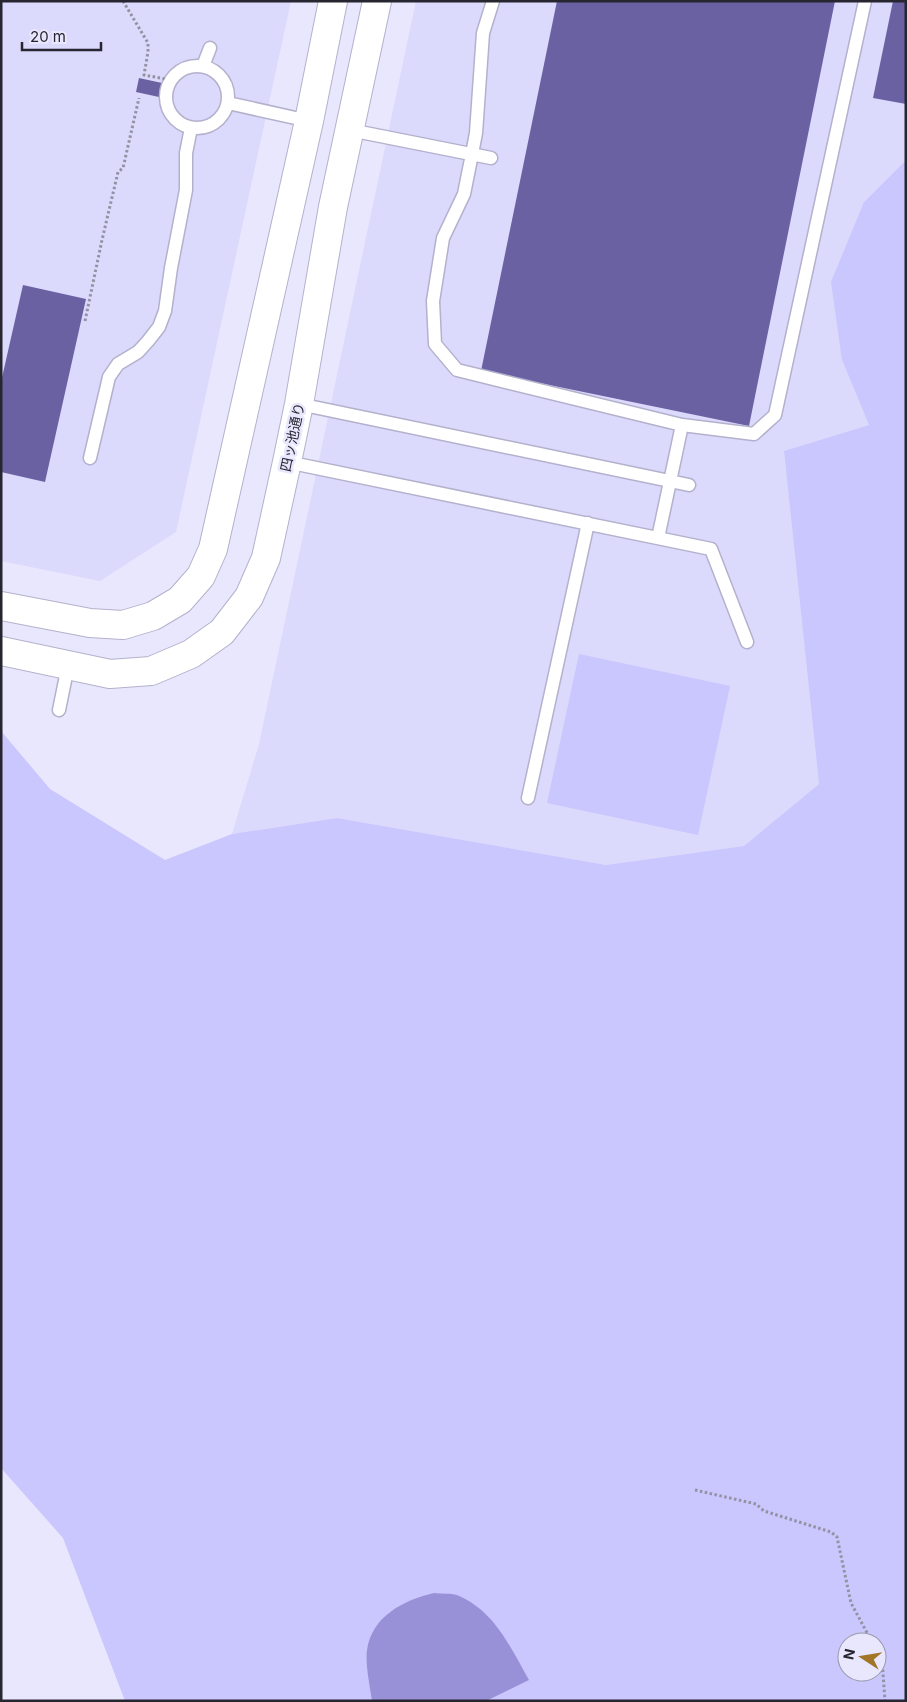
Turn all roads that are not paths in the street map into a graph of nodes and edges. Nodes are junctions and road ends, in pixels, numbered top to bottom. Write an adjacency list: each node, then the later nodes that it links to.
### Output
1 (333, 1): 8 (main road)
2 (377, 1): 10 (main road, 四ッ池通り)
3 (493, 1): 11 (lane)
4 (865, 1): 14 (lane)
5 (210, 48): 6 (lane)
6 (203, 66): 7 (lane); 9 (lane)
7 (228, 103): 8 (lane); 9 (lane)
8 (309, 121): 21 (main road)
9 (191, 128): 15 (lane)
10 (350, 130): 11 (lane); 13 (main road, 四ッ池通り)
11 (472, 154): 12 (lane); 14 (lane)
12 (491, 158)
13 (299, 404): 16 (main road, 四ッ池通り); 17 (lane)
14 (682, 425): 17 (lane)
15 (90, 458)
16 (286, 462): 19 (lane); 24 (main road, 四ッ池通り)
17 (670, 482): 18 (lane); 20 (lane)
18 (689, 486)
19 (588, 524): 20 (lane); 26 (lane)
20 (658, 538): 22 (lane)
21 (1, 606)
22 (747, 642)
23 (1, 651): 24 (main road, 四ッ池通り)
24 (68, 666): 25 (lane)
25 (59, 710)
26 (528, 798)

